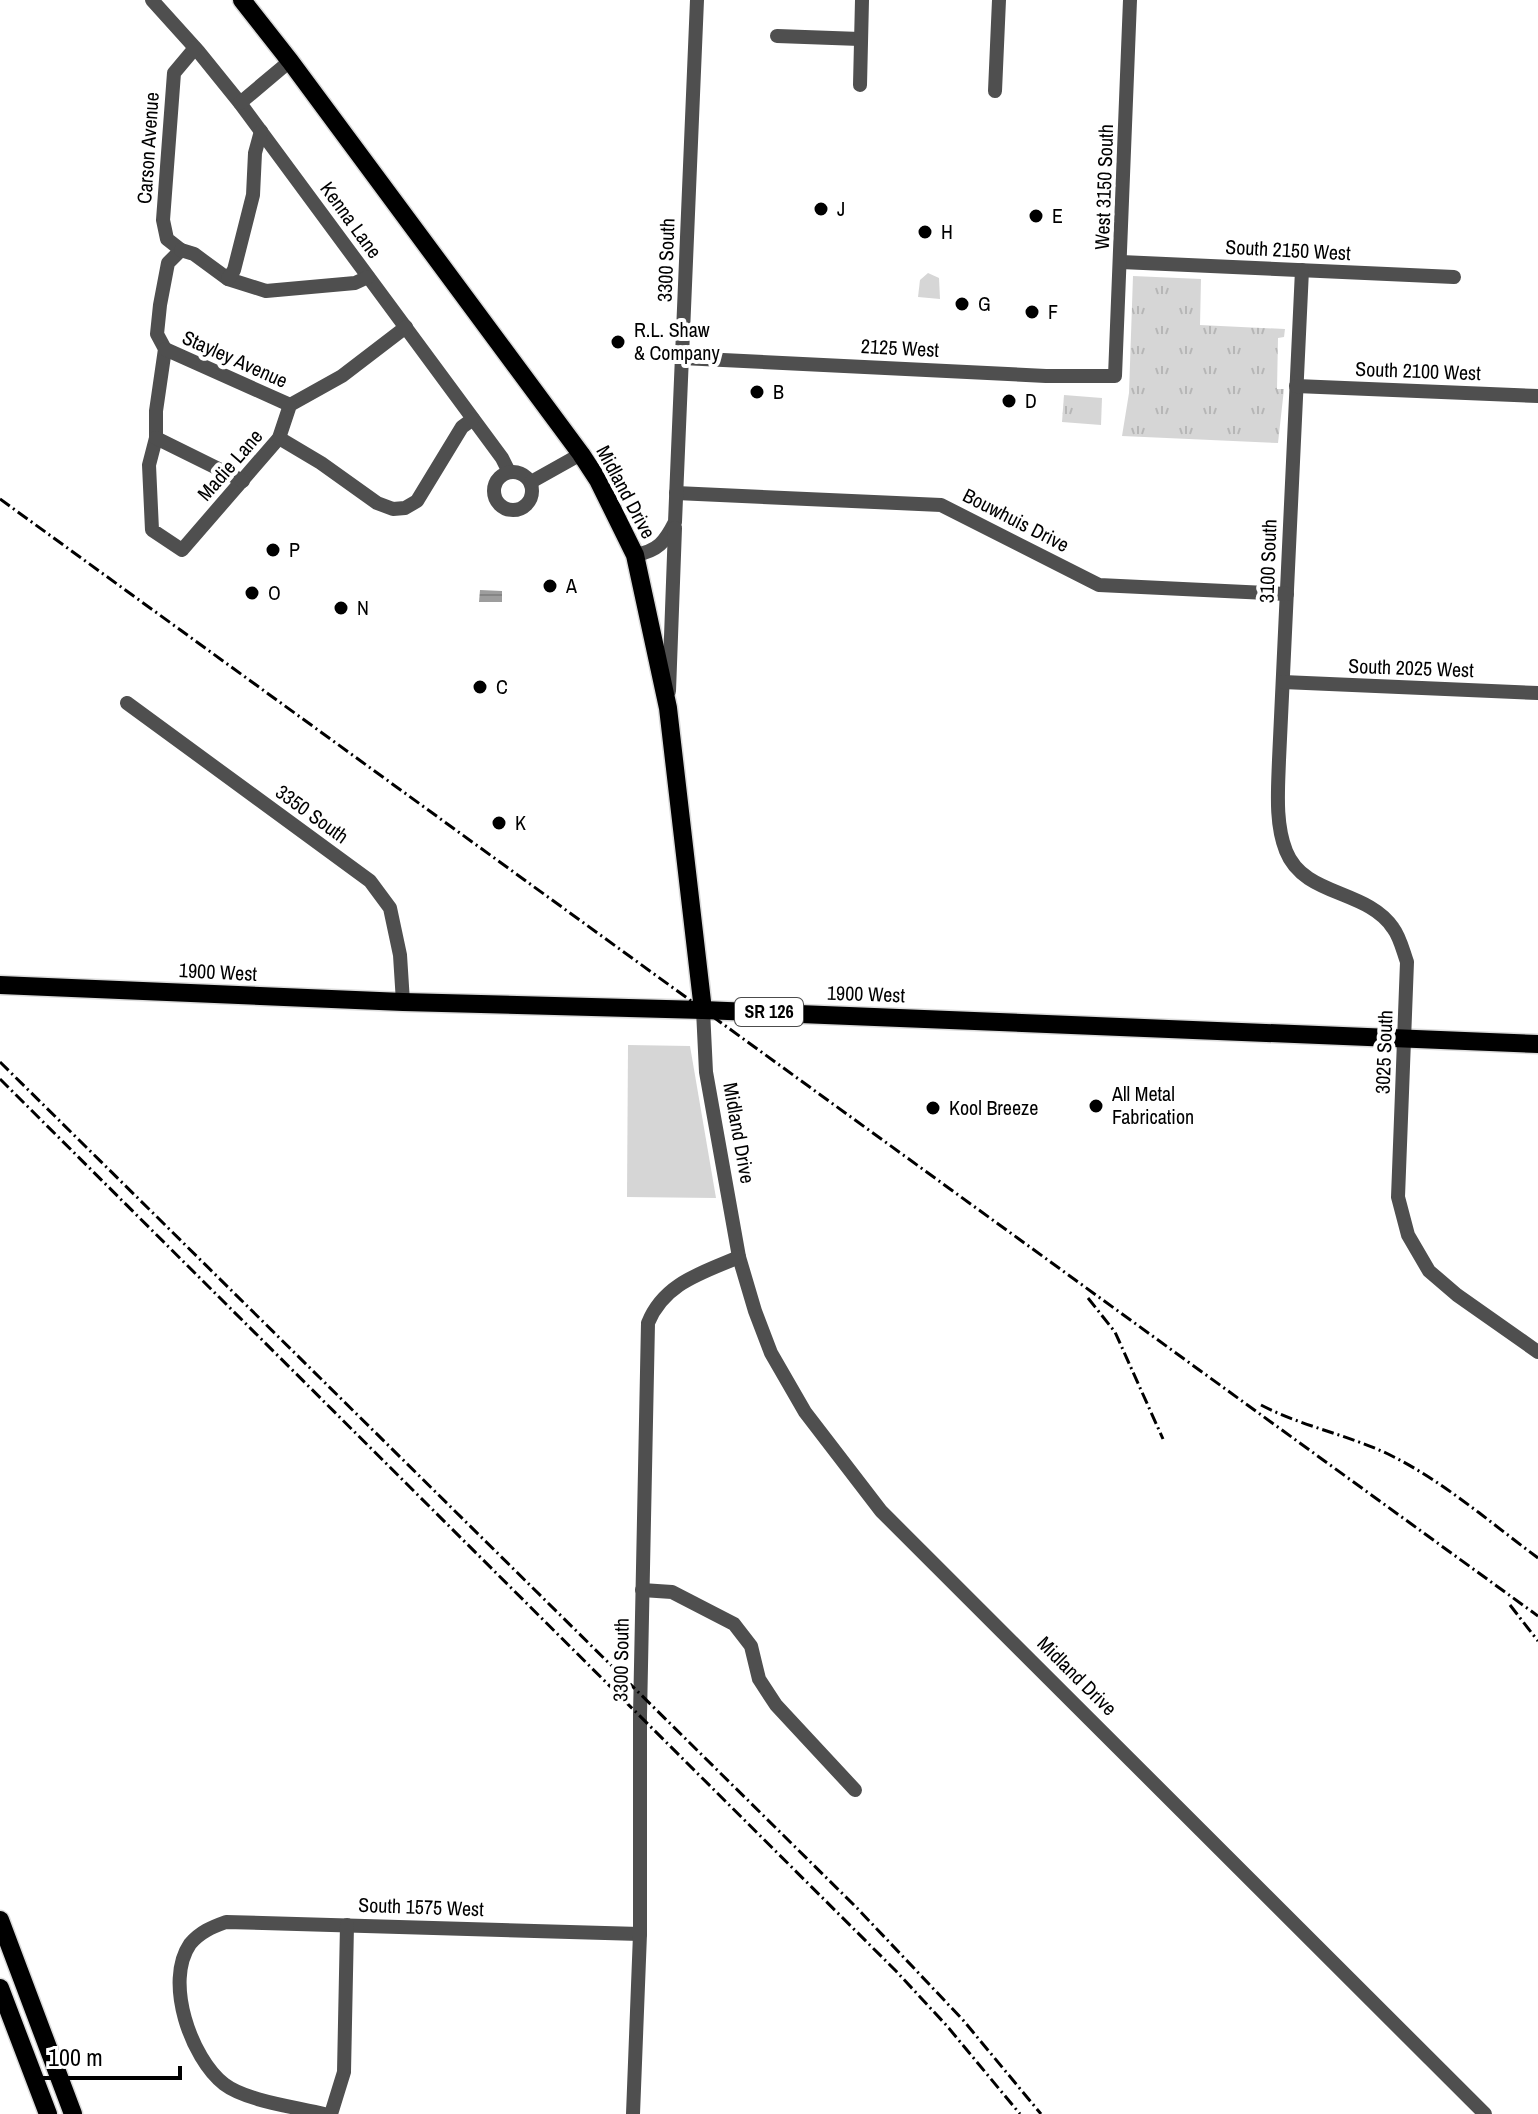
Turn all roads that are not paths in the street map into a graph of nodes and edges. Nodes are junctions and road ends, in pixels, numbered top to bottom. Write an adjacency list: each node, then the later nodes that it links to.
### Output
1 (152, 0): 9 (street, Kenna Lane)
2 (242, 0): 10 (main road, Midland Drive)
3 (697, 0): 23 (street, 3300 South)
4 (862, 0): 8 (street)
5 (999, 0): 12 (street)
6 (1130, 0): 16 (street, West 3150 South)
7 (777, 36): 8 (street)
8 (860, 39): 11 (street)
9 (195, 48): 13 (street, Kenna Lane); 15 (street, Carson Avenue)
10 (290, 61): 13 (street); 31 (main road, Midland Drive)
11 (860, 85)
12 (995, 91)
13 (240, 103): 14 (street, Kenna Lane)
14 (261, 131): 18 (street, Kenna Lane); 20 (street)
15 (181, 250): 20 (street); 22 (street)
16 (1121, 262): 17 (street, South 2150 West); 24 (street, West 3150 South)
17 (1302, 270): 19 (street, South 2150 West); 25 (street, 3100 South)
18 (368, 277): 20 (street); 21 (street, Kenna Lane)
19 (1454, 277)
20 (228, 279)
21 (406, 327): 27 (street); 28 (street, Kenna Lane)
22 (165, 349): 27 (street, Stayley Avenue); 29 (street)
23 (682, 358): 24 (street, 2125 West); 35 (street, 3300 South)
24 (1115, 376)
25 (1296, 386): 26 (street, South 2100 West); 38 (street, 3100 South)
26 (1538, 396)
27 (290, 405): 30 (street, Madie Lane)
28 (473, 419): 30 (street); 32 (street, Kenna Lane)
29 (156, 438): 33 (street); 33 (street, Madie Lane)
30 (279, 438): 33 (street, Madie Lane)
31 (581, 454): 34 (street); 37 (main road, Midland Drive)
32 (509, 472): 34 (street); 34 (street)
33 (243, 481)
34 (531, 482)
35 (676, 493): 36 (street, 3300 South); 38 (street, Bouwhuis Drive)
36 (675, 522): 37 (street); 42 (street, 3300 South)
37 (635, 555): 42 (main road, Midland Drive)
38 (1287, 594): 39 (street, 3100 South)
39 (1283, 682): 40 (street, South 2025 West); 43 (street, 3100 South)
40 (1538, 693)
41 (127, 703): 45 (street, 3350 South)
42 (668, 708): 46 (main road, Midland Drive)
43 (1286, 854): 47 (street, 3025 South)
44 (0, 985): 45 (main road, 1900 West / SR 126)
45 (403, 1002): 46 (main road, 1900 West / SR 126)
46 (703, 1010): 47 (main road, 1900 West / SR 126); 49 (street, Midland Drive)
47 (1405, 1038): 48 (main road, 1900 West / SR 126); 50 (street, 3025 South)
48 (1538, 1044)
49 (739, 1257): 51 (street, 3300 South); 62 (street, Midland Drive)
50 (1538, 1352)
51 (642, 1590): 52 (street); 55 (street, 3300 South)
52 (855, 1790)
53 (0, 1920): 58 (main road)
54 (347, 1925): 55 (street, South 1575 West); 59 (street, South 1575 West); 60 (street)
55 (640, 1934): 61 (street, 3300 South)
56 (0, 1988): 57 (main road)
57 (48, 2114)
58 (73, 2114)
59 (324, 2114)
60 (331, 2114)
61 (633, 2114)
62 (1485, 2114)

